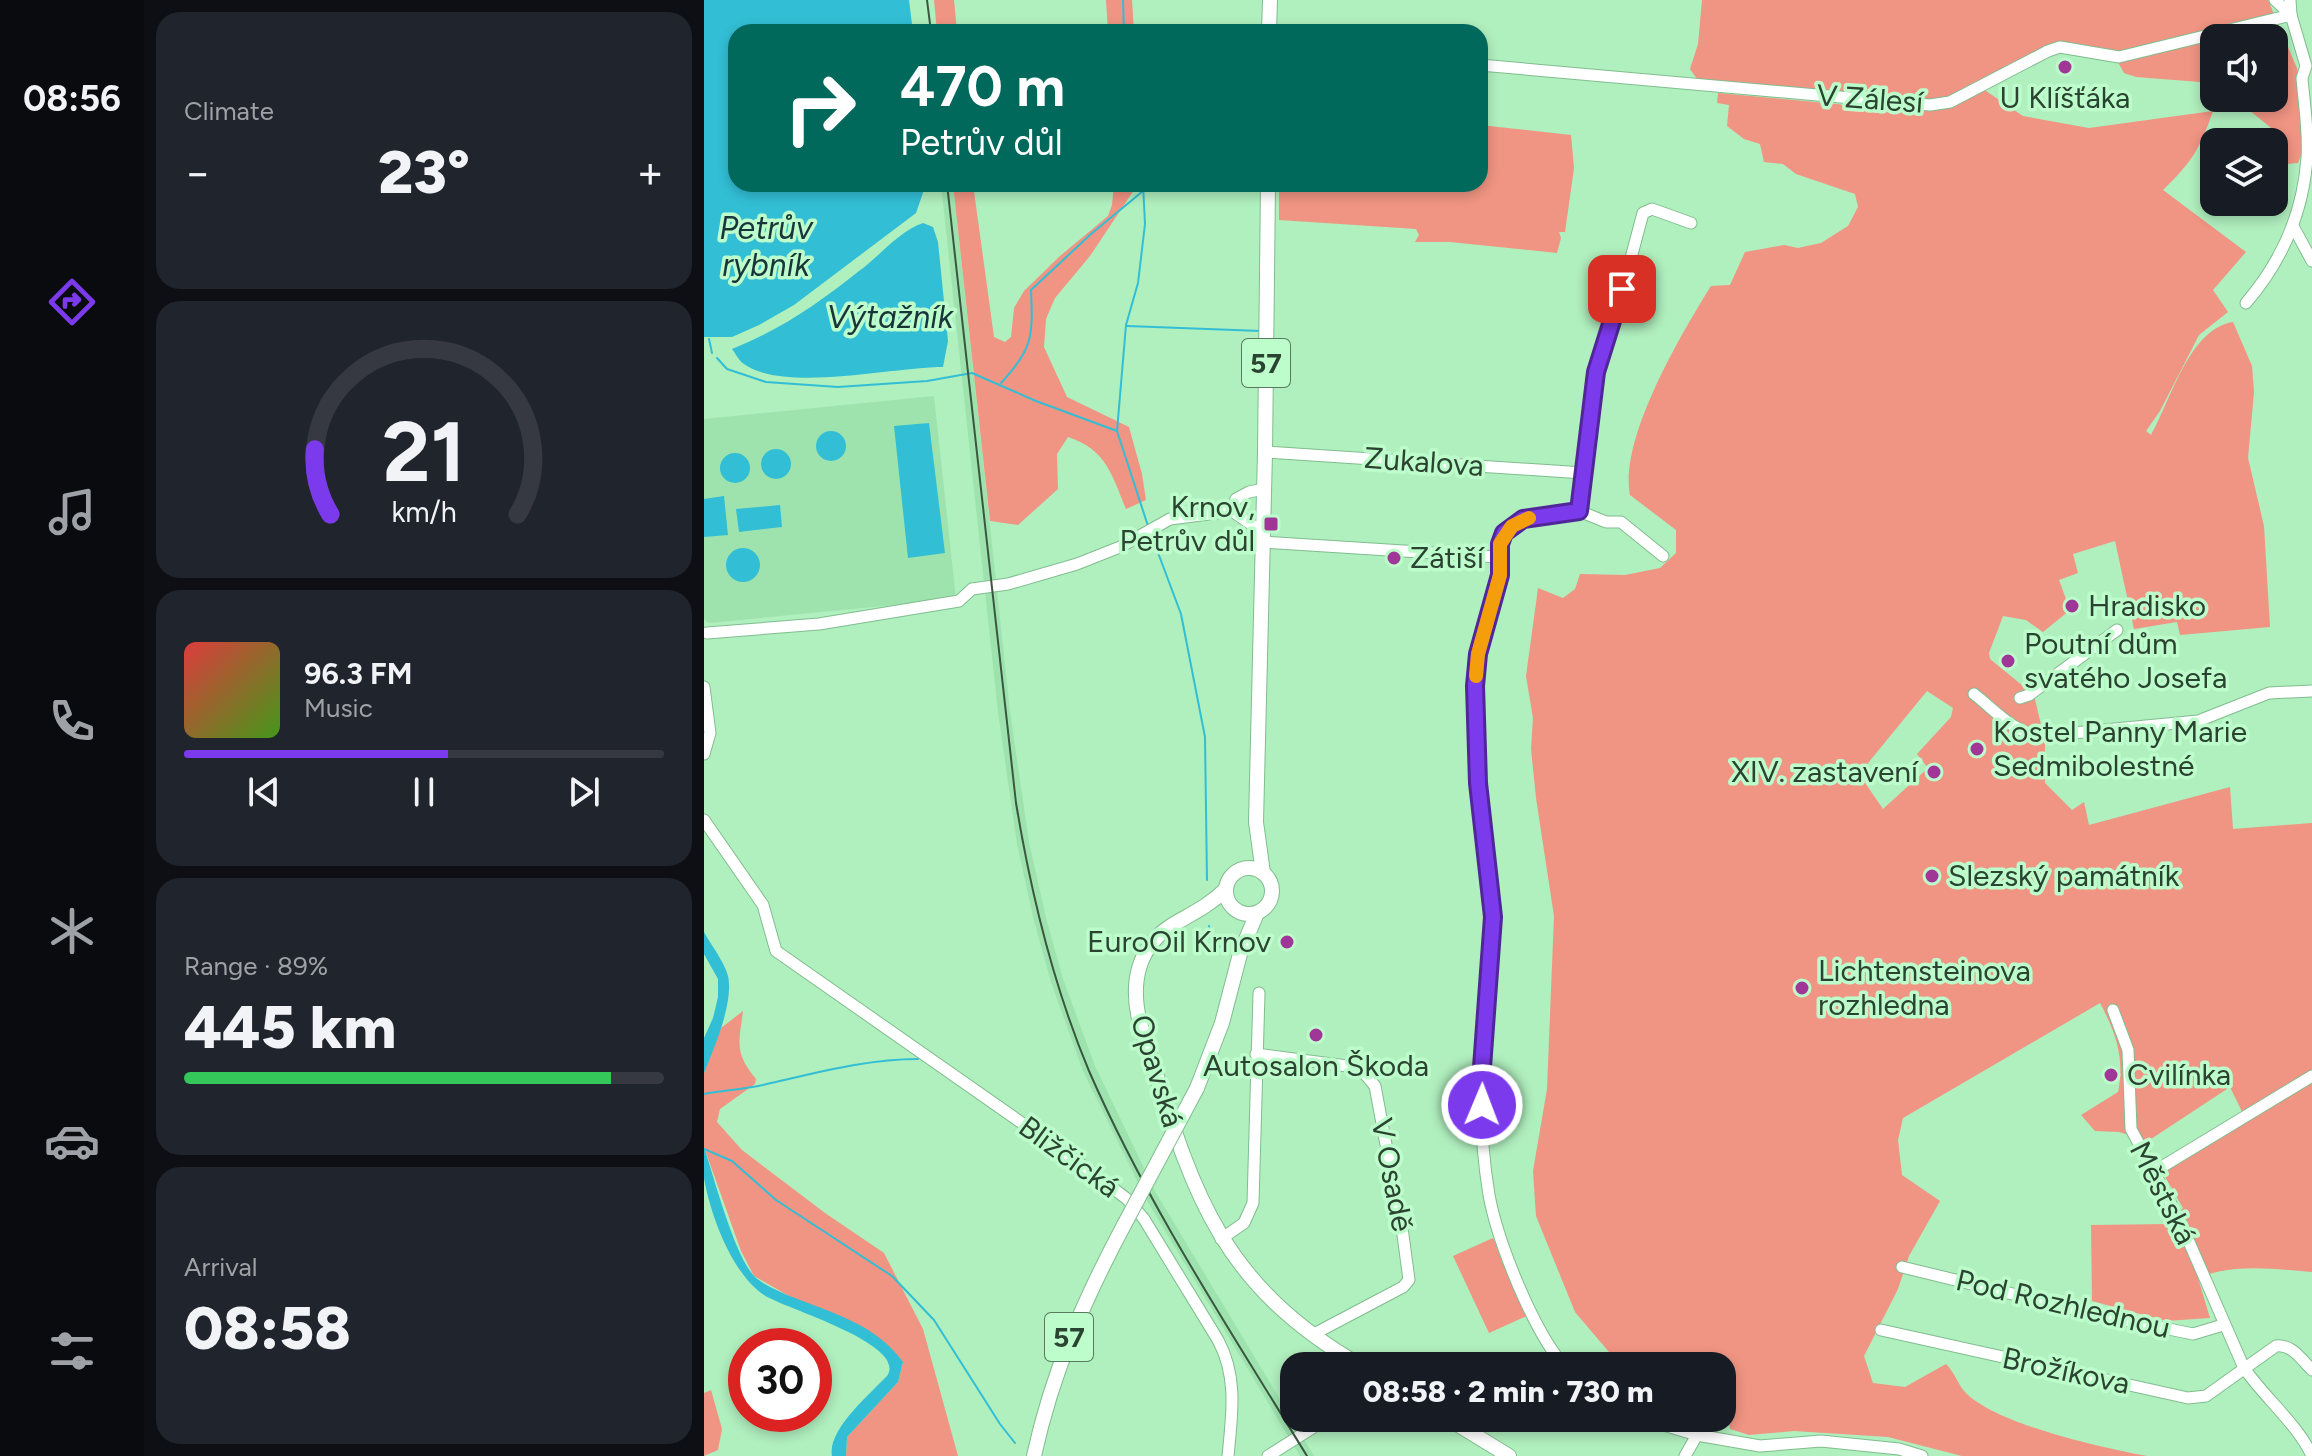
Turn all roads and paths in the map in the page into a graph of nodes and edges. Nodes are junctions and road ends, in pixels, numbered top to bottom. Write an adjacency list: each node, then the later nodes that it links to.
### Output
1 (1270, 0): 5 (main road)
2 (2275, 0): 4 (street)
3 (2290, 0): 4 (street)
4 (2291, 15): 6 (street, V Zálesí); 7 (street)
5 (1269, 24)
6 (1488, 66)
7 (2309, 71): 10 (street)
8 (1268, 192): 13 (main road, 57)
9 (1691, 223): 14 (street)
10 (2294, 228): 11 (street); 12 (street)
11 (2312, 261)
12 (2246, 303)
13 (1265, 452): 14 (street, Zukalova); 15 (main road, 57)
14 (1584, 473): 17 (street)
15 (1264, 489): 16 (street); 18 (main road, 57)
16 (1232, 511): 18 (street); 22 (street)
17 (1579, 511): 19 (street); 20 (street)
18 (1263, 535): 20 (street); 30 (main road, 57)
19 (1663, 556)
20 (1498, 557): 49 (street)
21 (2117, 630): 27 (street)
22 (705, 632): 23 (street)
23 (704, 647)
24 (704, 687): 28 (street)
25 (2312, 691): 26 (street)
26 (1974, 694)
27 (2020, 698)
28 (704, 754)
29 (704, 820): 58 (street, Bližčická)
30 (1256, 822): 31 (main road, 57); 32 (main road, 57)
31 (1243, 869): 32 (main road); 33 (main road, 57)
32 (1263, 873): 36 (main road, 57)
33 (1226, 889): 34 (main road, 57); 35 (main road, Opavská)
34 (1234, 909): 35 (main road); 36 (main road); 37 (main road, 57)
35 (1197, 913): 43 (main road, Opavská)
36 (1257, 913): 37 (main road, 57)
37 (1240, 954): 57 (main road, 57, bridge)
38 (1259, 993): 40 (street)
39 (2113, 1010): 42 (street, Městská)
40 (1256, 1054): 43 (street); 47 (street, V Osadě)
41 (2312, 1076): 42 (street)
42 (2155, 1171): 45 (street, Městská)
43 (1221, 1239): 47 (main road, Opavská)
44 (1902, 1267): 45 (street, Pod Rozhlednou)
45 (2223, 1325): 50 (street, Městská)
46 (1881, 1330): 50 (street, Brožíkova)
47 (1312, 1335): 48 (main road, Opavská)
48 (1339, 1352)
49 (1552, 1352)
50 (2244, 1368): 51 (street); 62 (street, Městská)
51 (2312, 1370)
52 (1306, 1432): 59 (street)
53 (1469, 1432): 56 (main road)
54 (1687, 1432): 55 (street)
55 (1697, 1435): 60 (street); 61 (street)
56 (1506, 1455)
57 (1034, 1456)
58 (1228, 1456)
59 (1268, 1456)
60 (1685, 1456)
61 (1922, 1456)
62 (2312, 1456)

